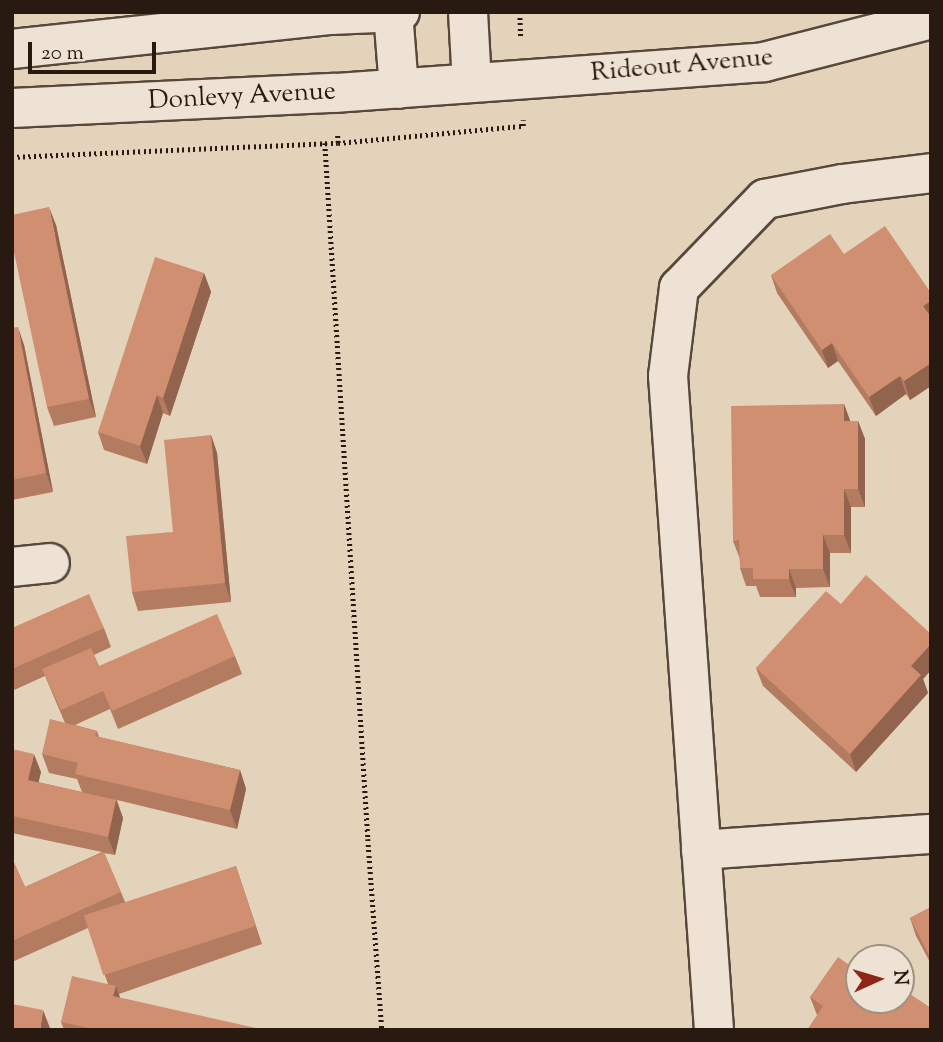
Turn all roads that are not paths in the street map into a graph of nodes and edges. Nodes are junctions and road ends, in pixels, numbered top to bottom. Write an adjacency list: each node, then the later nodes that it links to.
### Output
1 (400, 12): 4 (street)
2 (468, 12): 7 (street)
3 (912, 12): 5 (street, Rideout Avenue)
4 (393, 13): 6 (street); 8 (street)
5 (931, 17): 7 (street, Rideout Avenue)
6 (12, 49)
7 (472, 83): 8 (street, Donlevy Avenue)
8 (399, 89): 9 (street, Donlevy Avenue)
9 (12, 108)
10 (931, 173): 14 (street)
11 (50, 563): 12 (street)
12 (12, 567)
13 (931, 834): 14 (street)
14 (701, 850): 15 (street)
15 (715, 1030)

